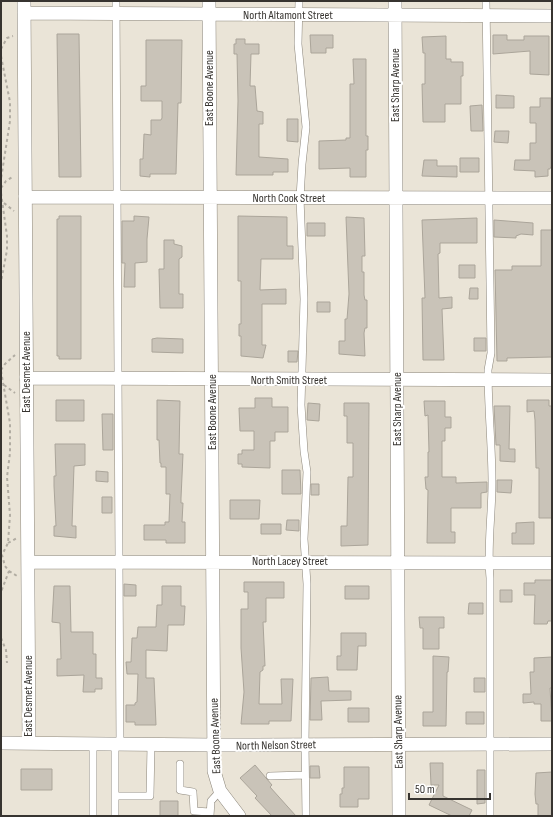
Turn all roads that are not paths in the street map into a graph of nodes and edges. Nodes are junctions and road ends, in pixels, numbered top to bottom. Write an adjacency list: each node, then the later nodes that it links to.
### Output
1 (209, 1): 7 (street, East Boone Avenue)
2 (299, 1): 8 (lane)
3 (395, 1): 9 (street, East Sharp Avenue)
4 (486, 1): 10 (lane)
5 (24, 7): 6 (street, North Altamont Street); 12 (street, East Desmet Avenue)
6 (117, 8): 7 (street, North Altamont Street); 13 (lane)
7 (209, 15): 8 (street, North Altamont Street); 14 (street, East Boone Avenue)
8 (298, 15): 9 (street, North Altamont Street); 15 (lane)
9 (395, 15): 10 (street, North Altamont Street); 16 (street, East Sharp Avenue)
10 (486, 16): 11 (street, North Altamont Street); 18 (lane)
11 (552, 16)
12 (25, 197): 13 (street, North Cook Street); 19 (street, East Desmet Avenue)
13 (118, 197): 14 (street, North Cook Street); 20 (lane)
14 (210, 198): 15 (street, North Cook Street); 22 (street, East Boone Avenue)
15 (300, 198): 16 (street, North Cook Street); 23 (lane)
16 (396, 198): 18 (street, North Cook Street); 24 (street, East Sharp Avenue)
17 (552, 198): 18 (street, North Cook Street)
18 (488, 199): 21 (lane)
19 (26, 378): 20 (street, North Smith Street); 28 (street, East Desmet Avenue)
20 (118, 379): 22 (street, North Smith Street); 26 (lane)
21 (488, 379): 24 (street, North Smith Street); 25 (street, North Smith Street); 31 (lane)
22 (211, 380): 23 (street, North Smith Street); 27 (street, East Boone Avenue)
23 (302, 380): 24 (street, North Smith Street); 29 (lane)
24 (396, 380): 30 (street, East Sharp Avenue)
25 (552, 380)
26 (119, 561): 27 (street, North Lacey Street); 28 (street, North Lacey Street); 40 (lane)
27 (212, 561): 29 (street, North Lacey Street); 42 (street, East Boone Avenue)
28 (28, 562): 34 (street, East Desmet Avenue)
29 (306, 562): 30 (street, North Lacey Street); 35 (lane)
30 (397, 562): 31 (street, North Lacey Street); 36 (street, East Sharp Avenue)
31 (489, 562): 32 (street, North Lacey Street); 37 (lane)
32 (552, 562)
33 (1, 743): 34 (street, North Nelson Street)
34 (29, 743): 39 (street, North Nelson Street)
35 (305, 744): 36 (street, North Nelson Street); 42 (street, North Nelson Street); 44 (lane)
36 (398, 744): 37 (street, North Nelson Street); 53 (street, East Sharp Avenue)
37 (490, 744): 38 (street, North Nelson Street); 54 (lane)
38 (552, 744)
39 (93, 745): 40 (street, North Nelson Street); 49 (lane)
40 (118, 745): 41 (street, North Nelson Street); 47 (lane)
41 (150, 745): 42 (street, North Nelson Street); 47 (lane)
42 (214, 745): 46 (street, East Boone Avenue)
43 (180, 764): 48 (lane)
44 (305, 775): 45 (lane); 52 (lane)
45 (270, 776)
46 (220, 791): 48 (lane); 51 (street, East Boone Avenue)
47 (114, 796): 50 (lane)
48 (210, 814)
49 (93, 816)
50 (115, 816)
51 (239, 816)
52 (306, 816)
53 (399, 816)
54 (490, 816)

